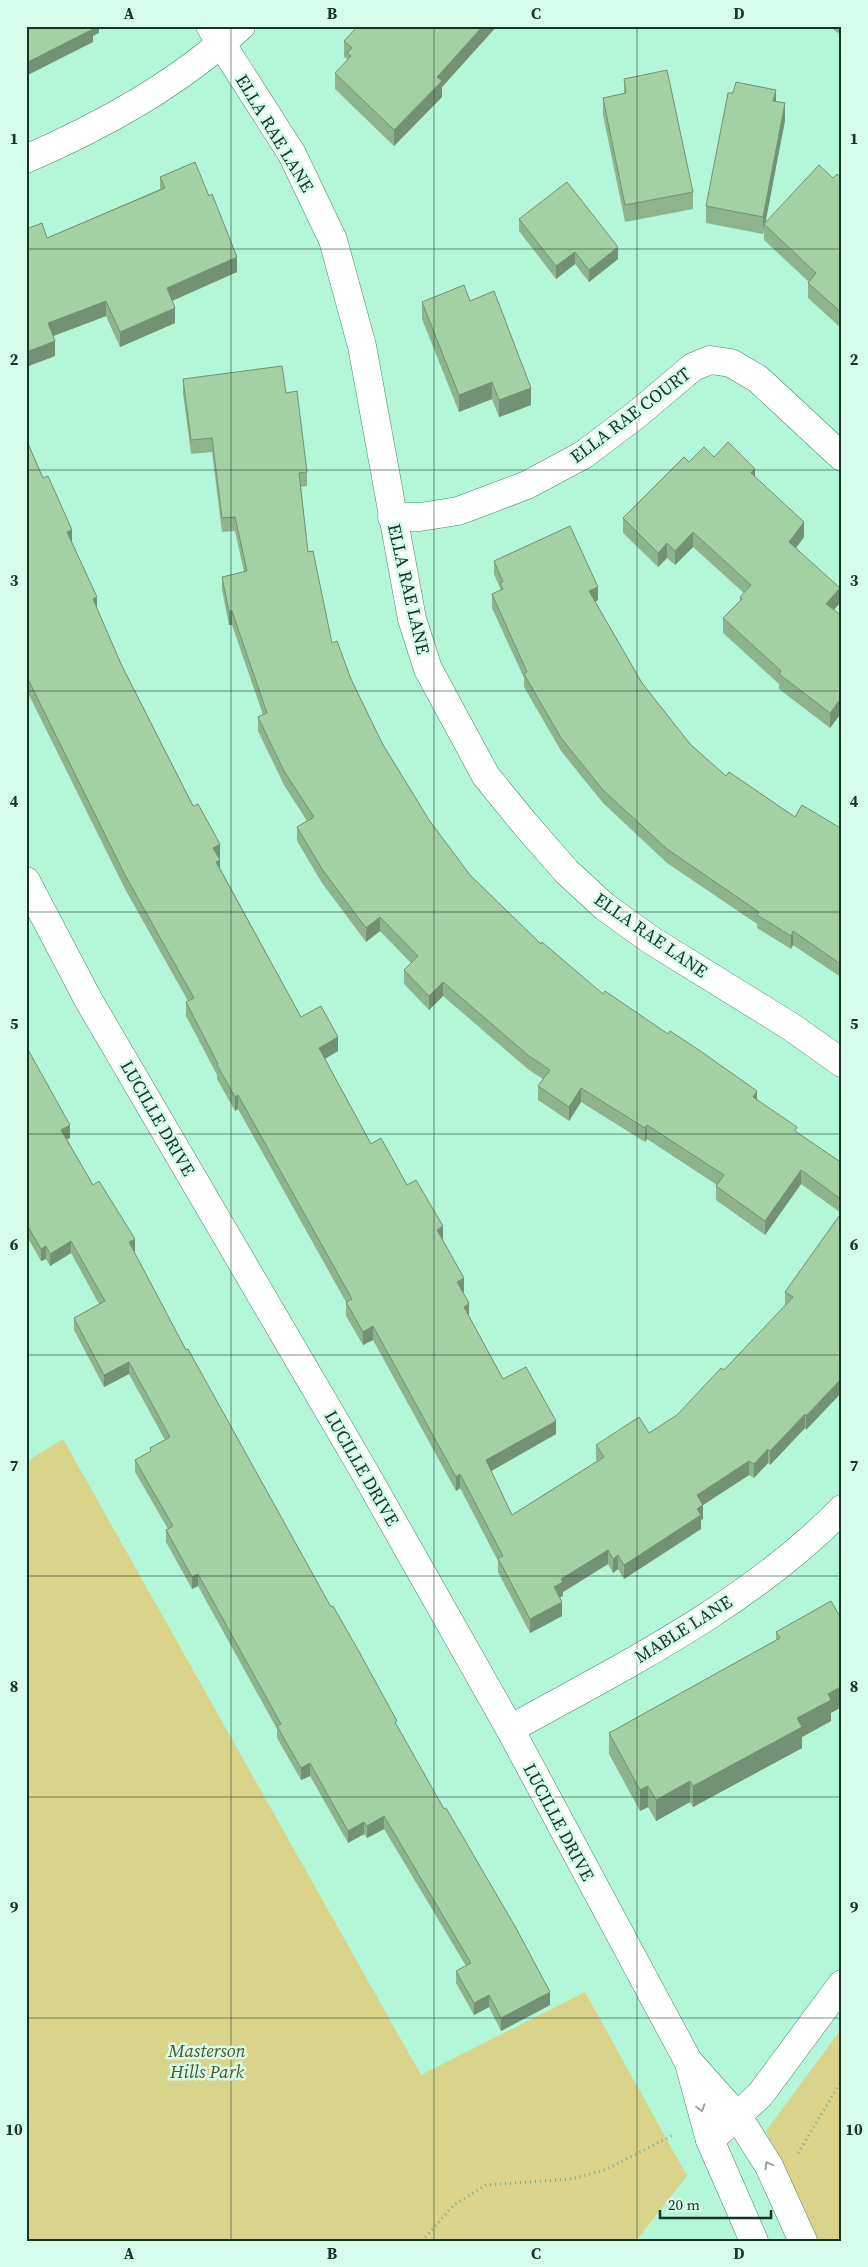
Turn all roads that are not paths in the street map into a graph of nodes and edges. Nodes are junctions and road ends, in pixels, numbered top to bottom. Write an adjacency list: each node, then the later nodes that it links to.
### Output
1 (241, 26): 2 (street)
2 (215, 36): 3 (street); 5 (street, ELLA RAE LANE)
3 (26, 160)
4 (842, 457): 5 (street, ELLA RAE COURT)
5 (392, 517): 7 (street, ELLA RAE LANE)
6 (26, 881): 9 (street, LUCILLE DRIVE)
7 (842, 1063)
8 (842, 1509): 9 (street, MABLE LANE)
9 (510, 1729): 11 (street, LUCILLE DRIVE)
10 (842, 1984): 12 (street)
11 (688, 2061): 12 (street, LUCILLE DRIVE); 13 (street, LUCILLE DRIVE, one-way to 13)
12 (738, 2117): 13 (street); 15 (street, LUCILLE DRIVE, one-way to 12)
13 (710, 2140): 14 (street, LUCILLE DRIVE)
14 (754, 2241)
15 (803, 2241)

